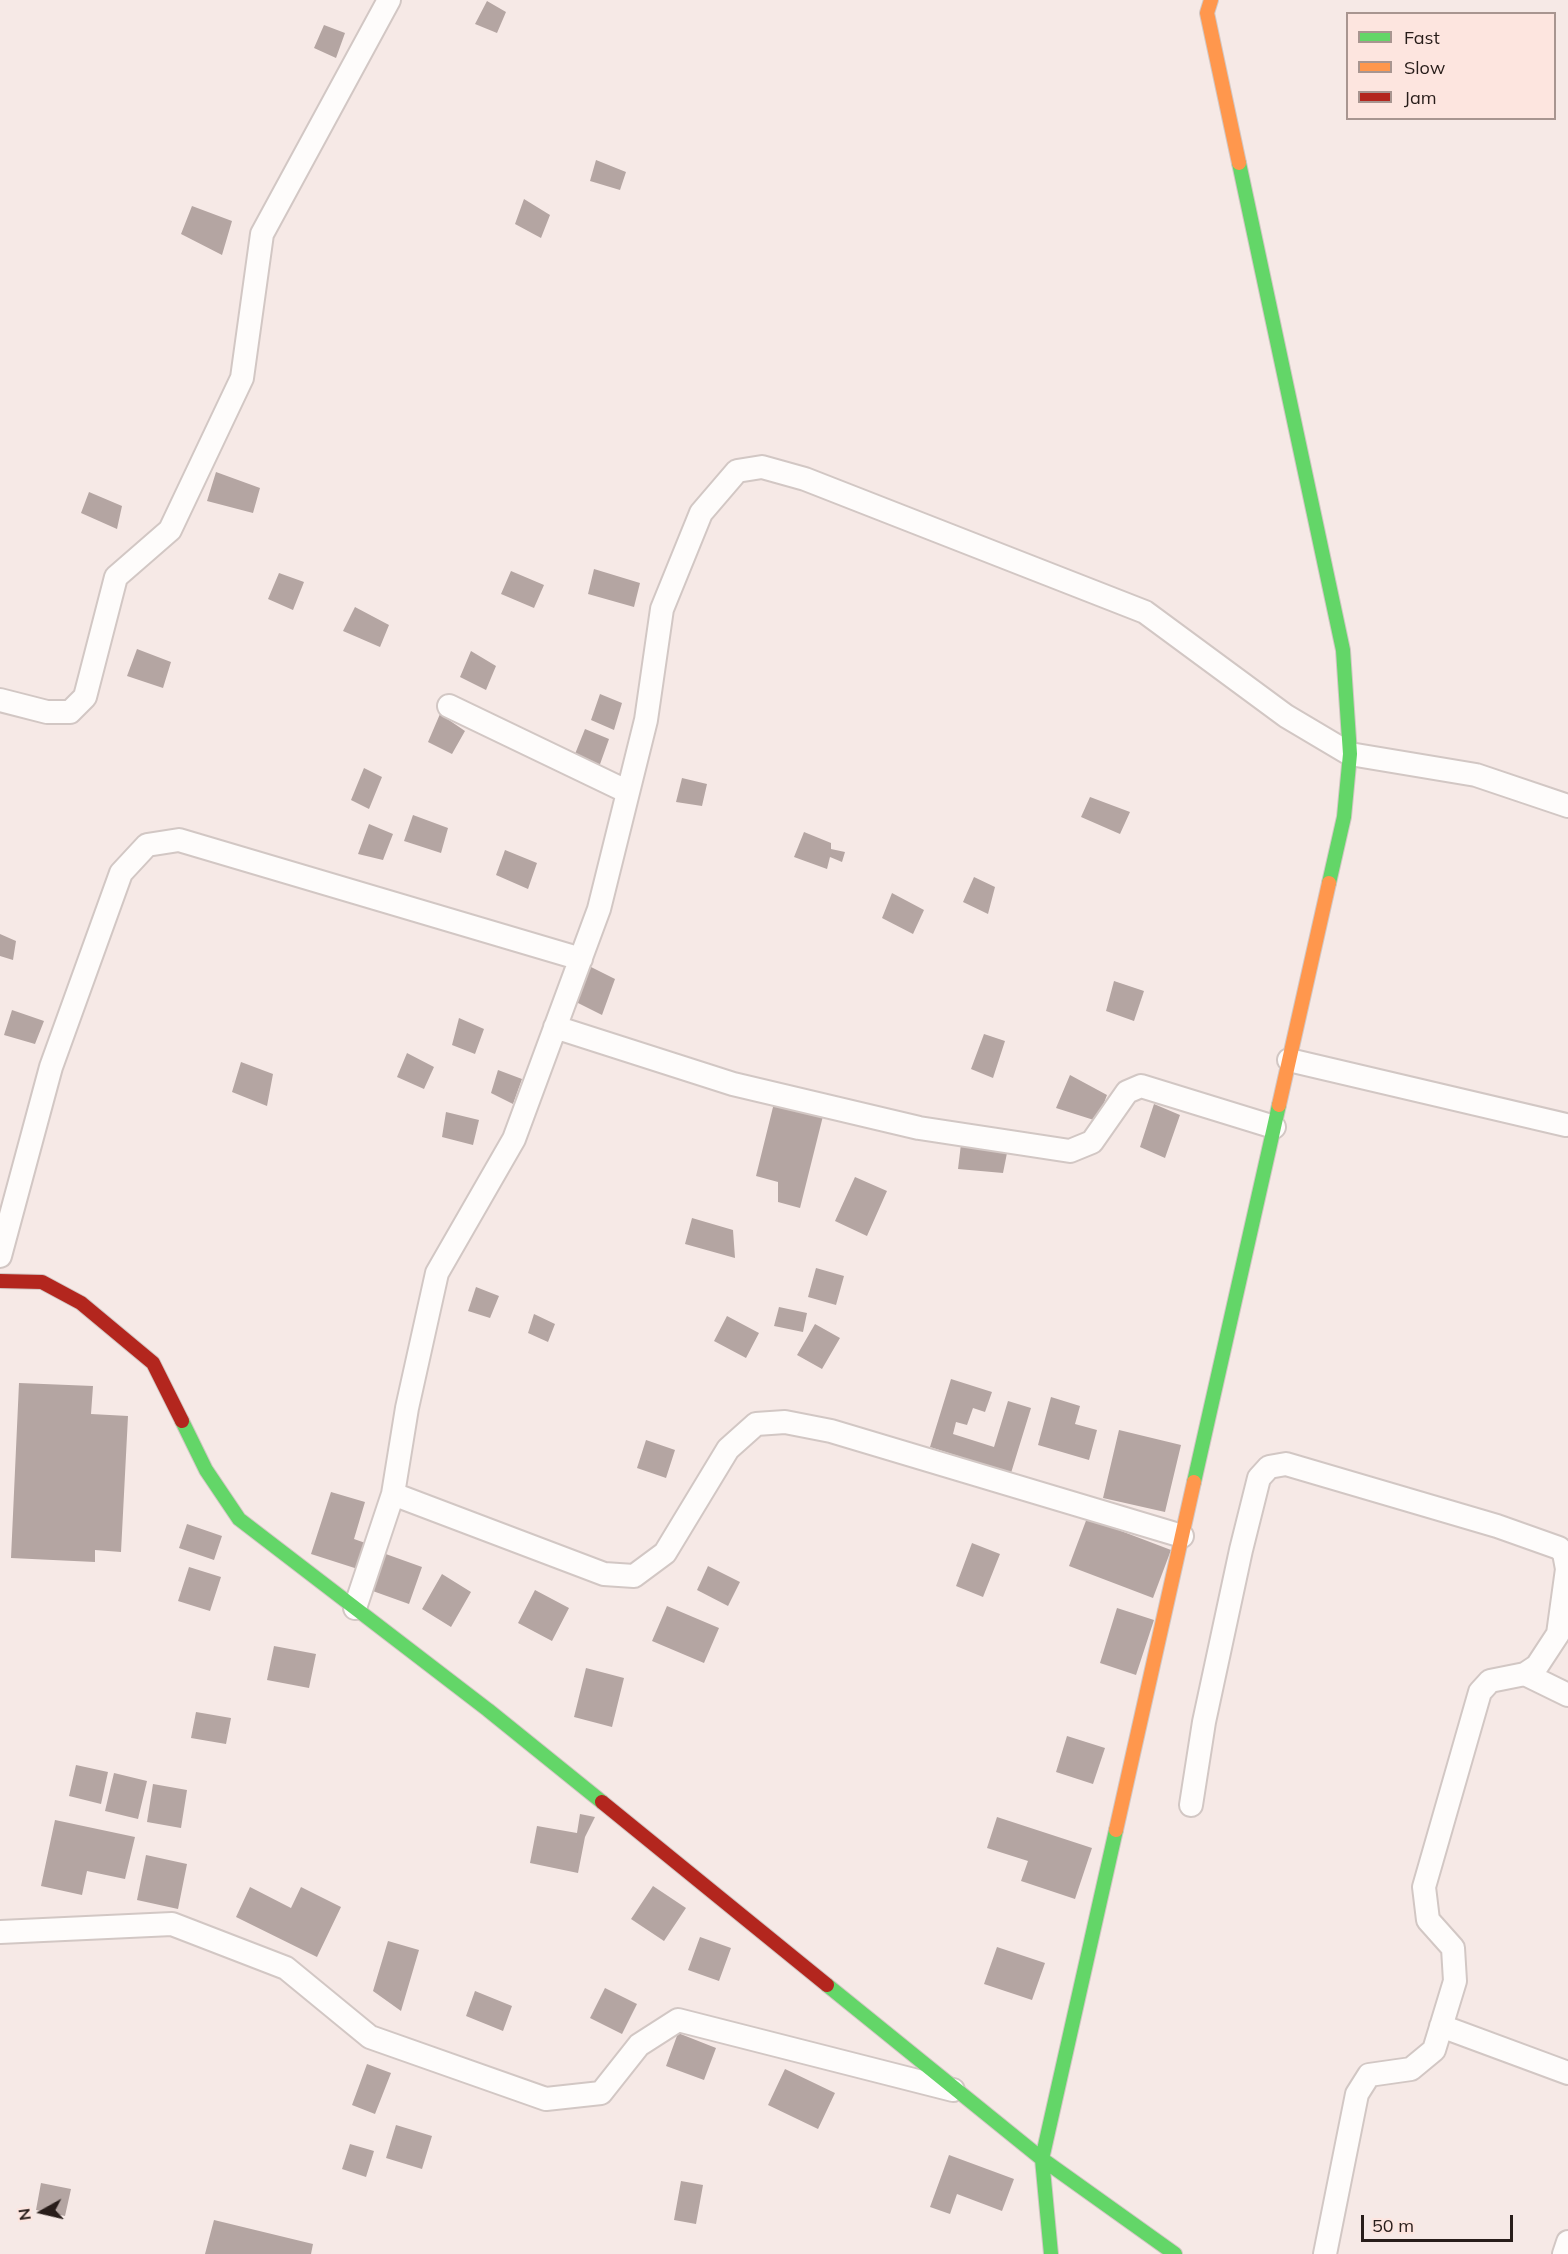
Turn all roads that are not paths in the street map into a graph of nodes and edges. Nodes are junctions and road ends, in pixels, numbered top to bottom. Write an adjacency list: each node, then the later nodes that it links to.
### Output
1 (389, 0): 3 (street)
2 (1211, 0): 5 (street)
3 (0, 700)
4 (449, 705): 6 (street)
5 (1350, 754): 6 (street); 7 (street); 10 (street)
6 (628, 792): 8 (street)
7 (1568, 806)
8 (581, 959): 9 (street); 13 (street)
9 (555, 1027): 12 (street); 15 (street)
10 (1289, 1060): 11 (street); 12 (street)
11 (1566, 1125)
12 (1274, 1127): 16 (street)
13 (0, 1256)
14 (0, 1281): 17 (street)
15 (393, 1494): 16 (street); 17 (street)
16 (1182, 1536): 25 (street)
17 (355, 1608): 24 (street)
18 (1525, 1674): 19 (street); 20 (street); 22 (street)
19 (1568, 1695)
20 (1191, 1805)
21 (0, 1932): 24 (street)
22 (1441, 2026): 23 (street); 29 (street)
23 (1568, 2073)
24 (962, 2092): 25 (street)
25 (1042, 2159): 27 (street); 28 (street)
26 (1568, 2242): 30 (street)
27 (1051, 2254)
28 (1175, 2254)
29 (1324, 2254)
30 (1564, 2254)

